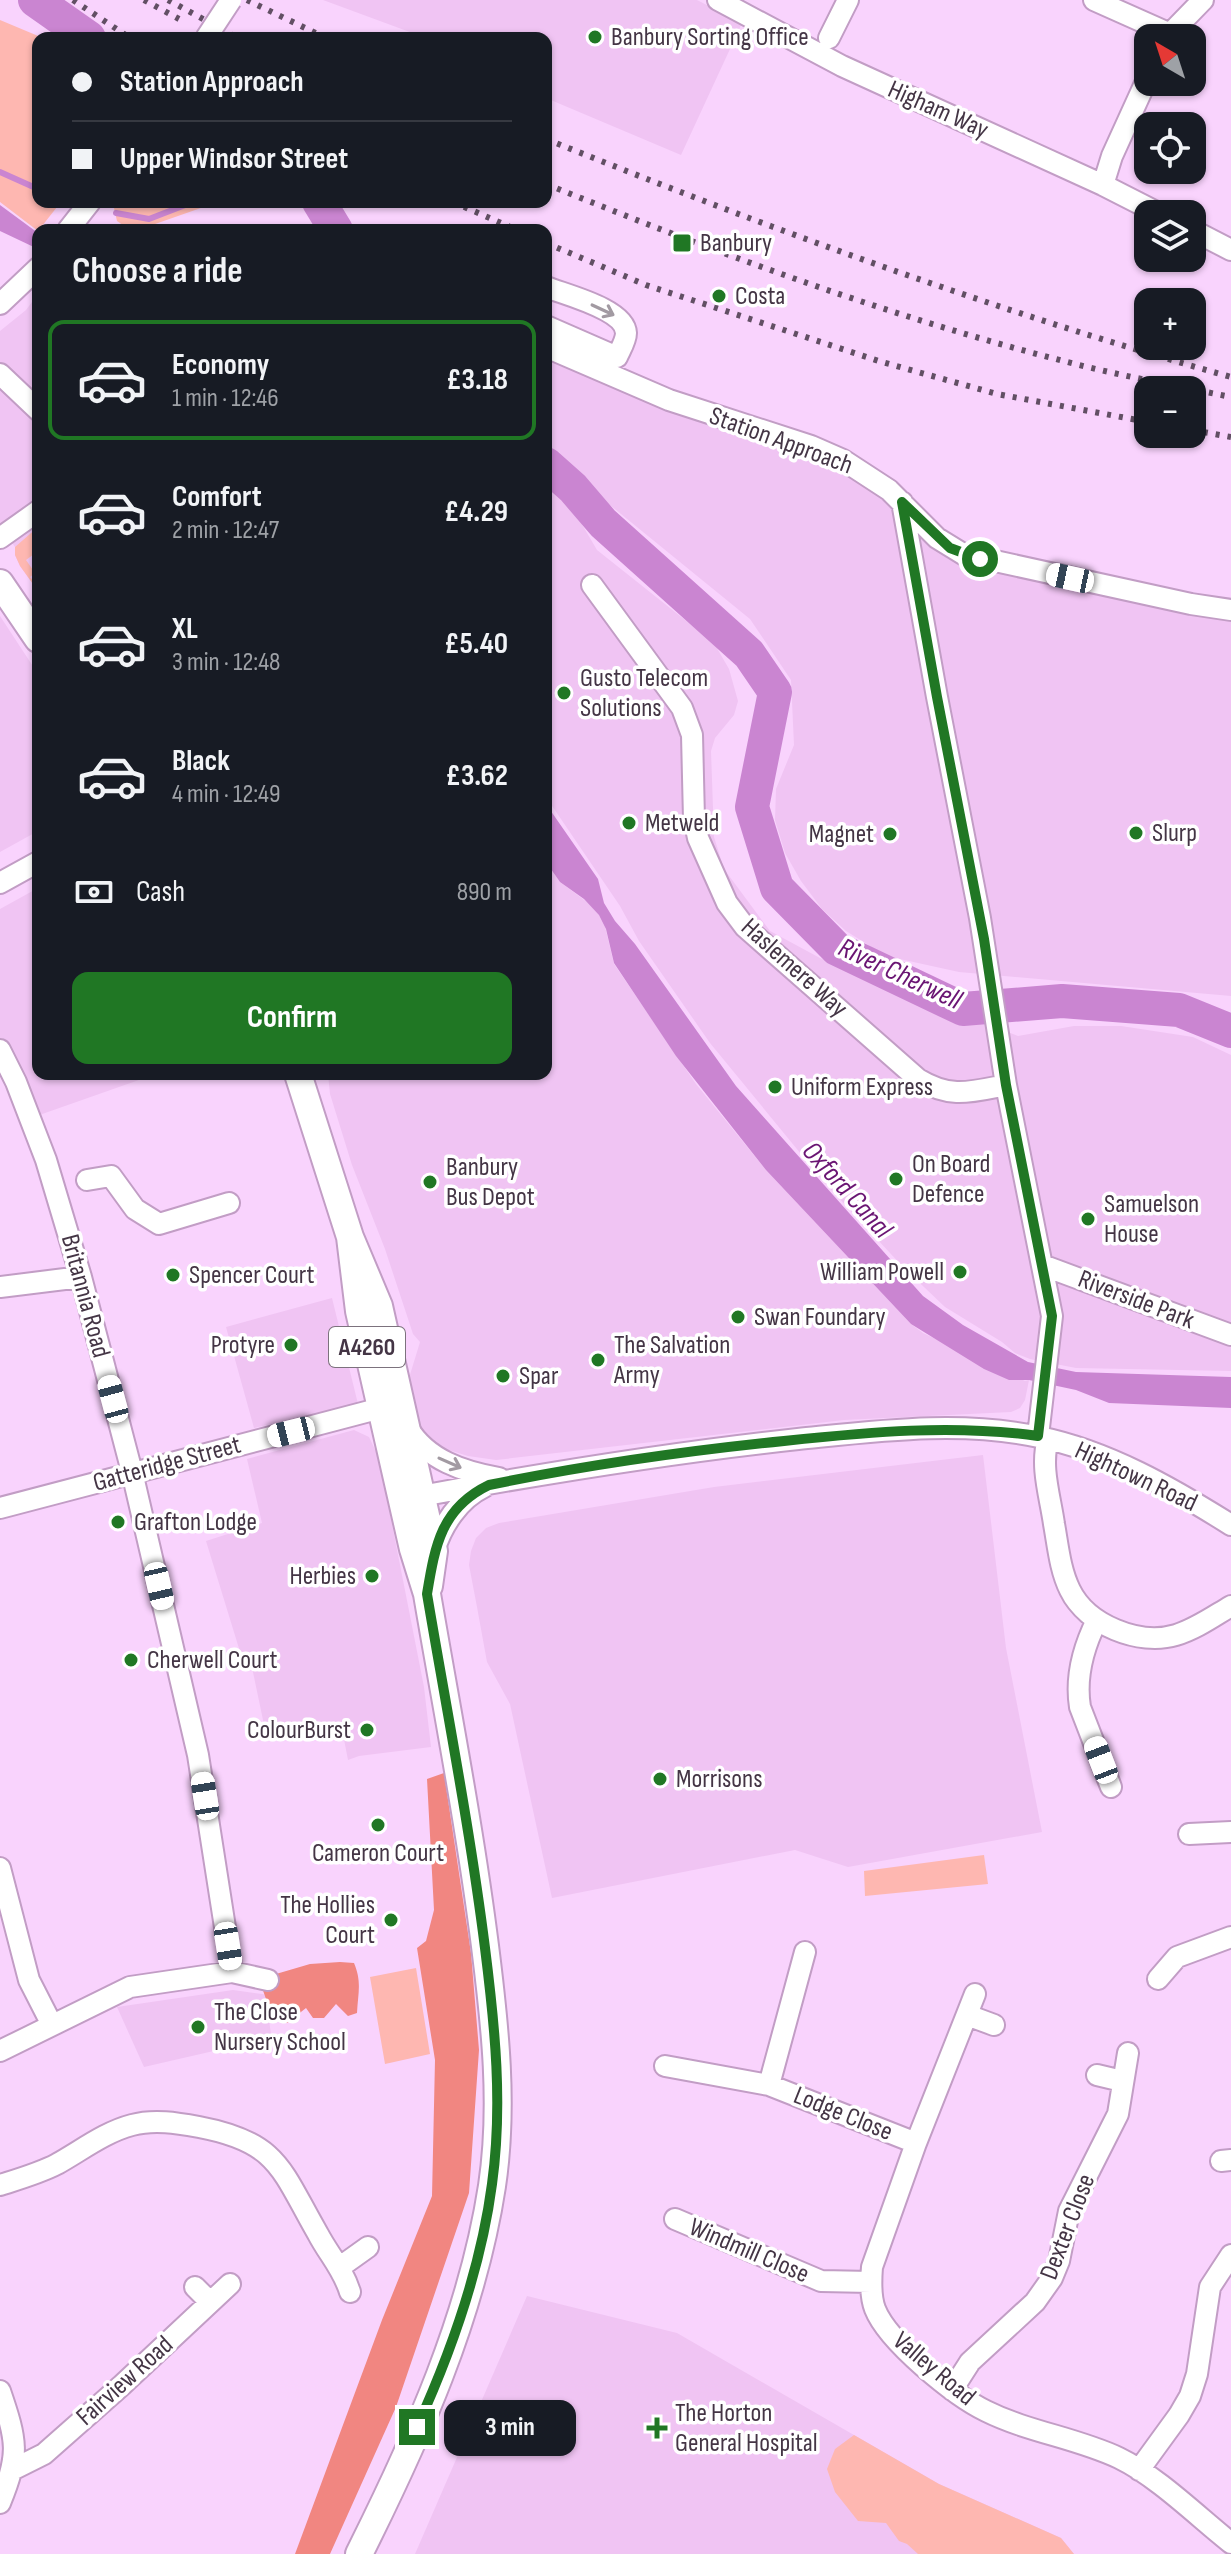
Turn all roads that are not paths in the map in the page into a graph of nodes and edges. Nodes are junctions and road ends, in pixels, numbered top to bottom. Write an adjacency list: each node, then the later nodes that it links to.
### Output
1 (231, 0): 8 (street, bridge)
2 (718, 0): 11 (street, Higham Way)
3 (848, 0): 9 (street)
4 (1094, 0): 6 (street)
5 (1203, 0): 7 (street)
6 (1143, 24)
7 (1179, 24)
8 (210, 32)
9 (829, 38)
10 (1139, 96): 11 (street)
11 (1103, 185): 12 (street, Higham Way)
12 (1134, 201)
13 (1206, 237): 14 (street)
14 (1231, 250)
15 (32, 274): 17 (street)
16 (552, 289): 18 (street, one-way to 18)
17 (0, 304)
18 (552, 329)
19 (552, 350): 22 (street, Station Approach)
20 (0, 374): 21 (street)
21 (32, 404)
22 (902, 502): 27 (street, Station Approach); 33 (street)
23 (32, 515): 24 (street)
24 (0, 538)
25 (0, 583): 28 (main road)
26 (592, 585): 33 (street, Haslemere Way)
27 (1231, 610)
28 (32, 630)
29 (32, 865): 30 (street)
30 (0, 883)
31 (0, 1050): 38 (street, Britannia Road)
32 (300, 1080): 36 (main road, A4260)
33 (1006, 1085): 37 (street)
34 (87, 1180): 35 (street)
35 (229, 1203)
36 (350, 1237): 41 (main road, A4260); 42 (main road, A4260)
37 (1042, 1265): 40 (street, Riverside Park); 43 (street)
38 (81, 1277): 39 (street); 44 (street, Britannia Road)
39 (0, 1287)
40 (1231, 1335)
41 (381, 1408): 44 (street, Gatteridge Street); 46 (main road, A4260)
42 (405, 1421): 45 (street, one-way to 45); 46 (main road, A4260)
43 (1043, 1438): 45 (street, Hightown Road); 48 (street, Hightown Road); 52 (street)
44 (132, 1472): 47 (street, Gatteridge Street); 59 (street, Britannia Road)
45 (511, 1480): 46 (street); 49 (street)
46 (412, 1498): 49 (main road, A4260); 50 (main road, A4260)
47 (0, 1508)
48 (1231, 1525)
49 (434, 1551): 50 (main road, A4260)
50 (427, 1594): 89 (main road, A4260)
51 (1231, 1606): 52 (street)
52 (1097, 1620): 53 (street)
53 (1111, 1787)
54 (1231, 1832): 55 (street)
55 (1189, 1834)
56 (0, 1868): 64 (street)
57 (1231, 1937): 60 (street)
58 (805, 1952): 71 (street, Lodge Close)
59 (232, 1972): 61 (street); 64 (street)
60 (1158, 1979)
61 (268, 1980)
62 (975, 1994): 63 (street, Valley Road)
63 (967, 2015): 65 (street); 72 (street, Valley Road)
64 (51, 2023): 66 (street)
65 (994, 2025)
66 (0, 2051)
67 (1128, 2053): 70 (street, Dexter Close)
68 (665, 2066): 71 (street, Lodge Close)
69 (1097, 2075): 70 (street)
70 (1122, 2081): 83 (street, Dexter Close)
71 (769, 2085): 72 (street, Lodge Close)
72 (916, 2143): 78 (street, Valley Road)
73 (0, 2185): 77 (street)
74 (675, 2219): 78 (street, Windmill Close)
75 (368, 2247): 77 (street)
76 (1231, 2255): 86 (street)
77 (340, 2267): 81 (street)
78 (871, 2282): 83 (street, Valley Road)
79 (230, 2284): 82 (street, Fairview Road)
80 (195, 2287): 82 (street)
81 (350, 2292)
82 (210, 2302): 85 (street, Fairview Road)
83 (952, 2390): 86 (street, Valley Road)
84 (0, 2391): 85 (street)
85 (14, 2469): 87 (street)
86 (1139, 2470): 88 (street, Valley Road)
87 (0, 2503)
88 (1231, 2543)
89 (359, 2554)

